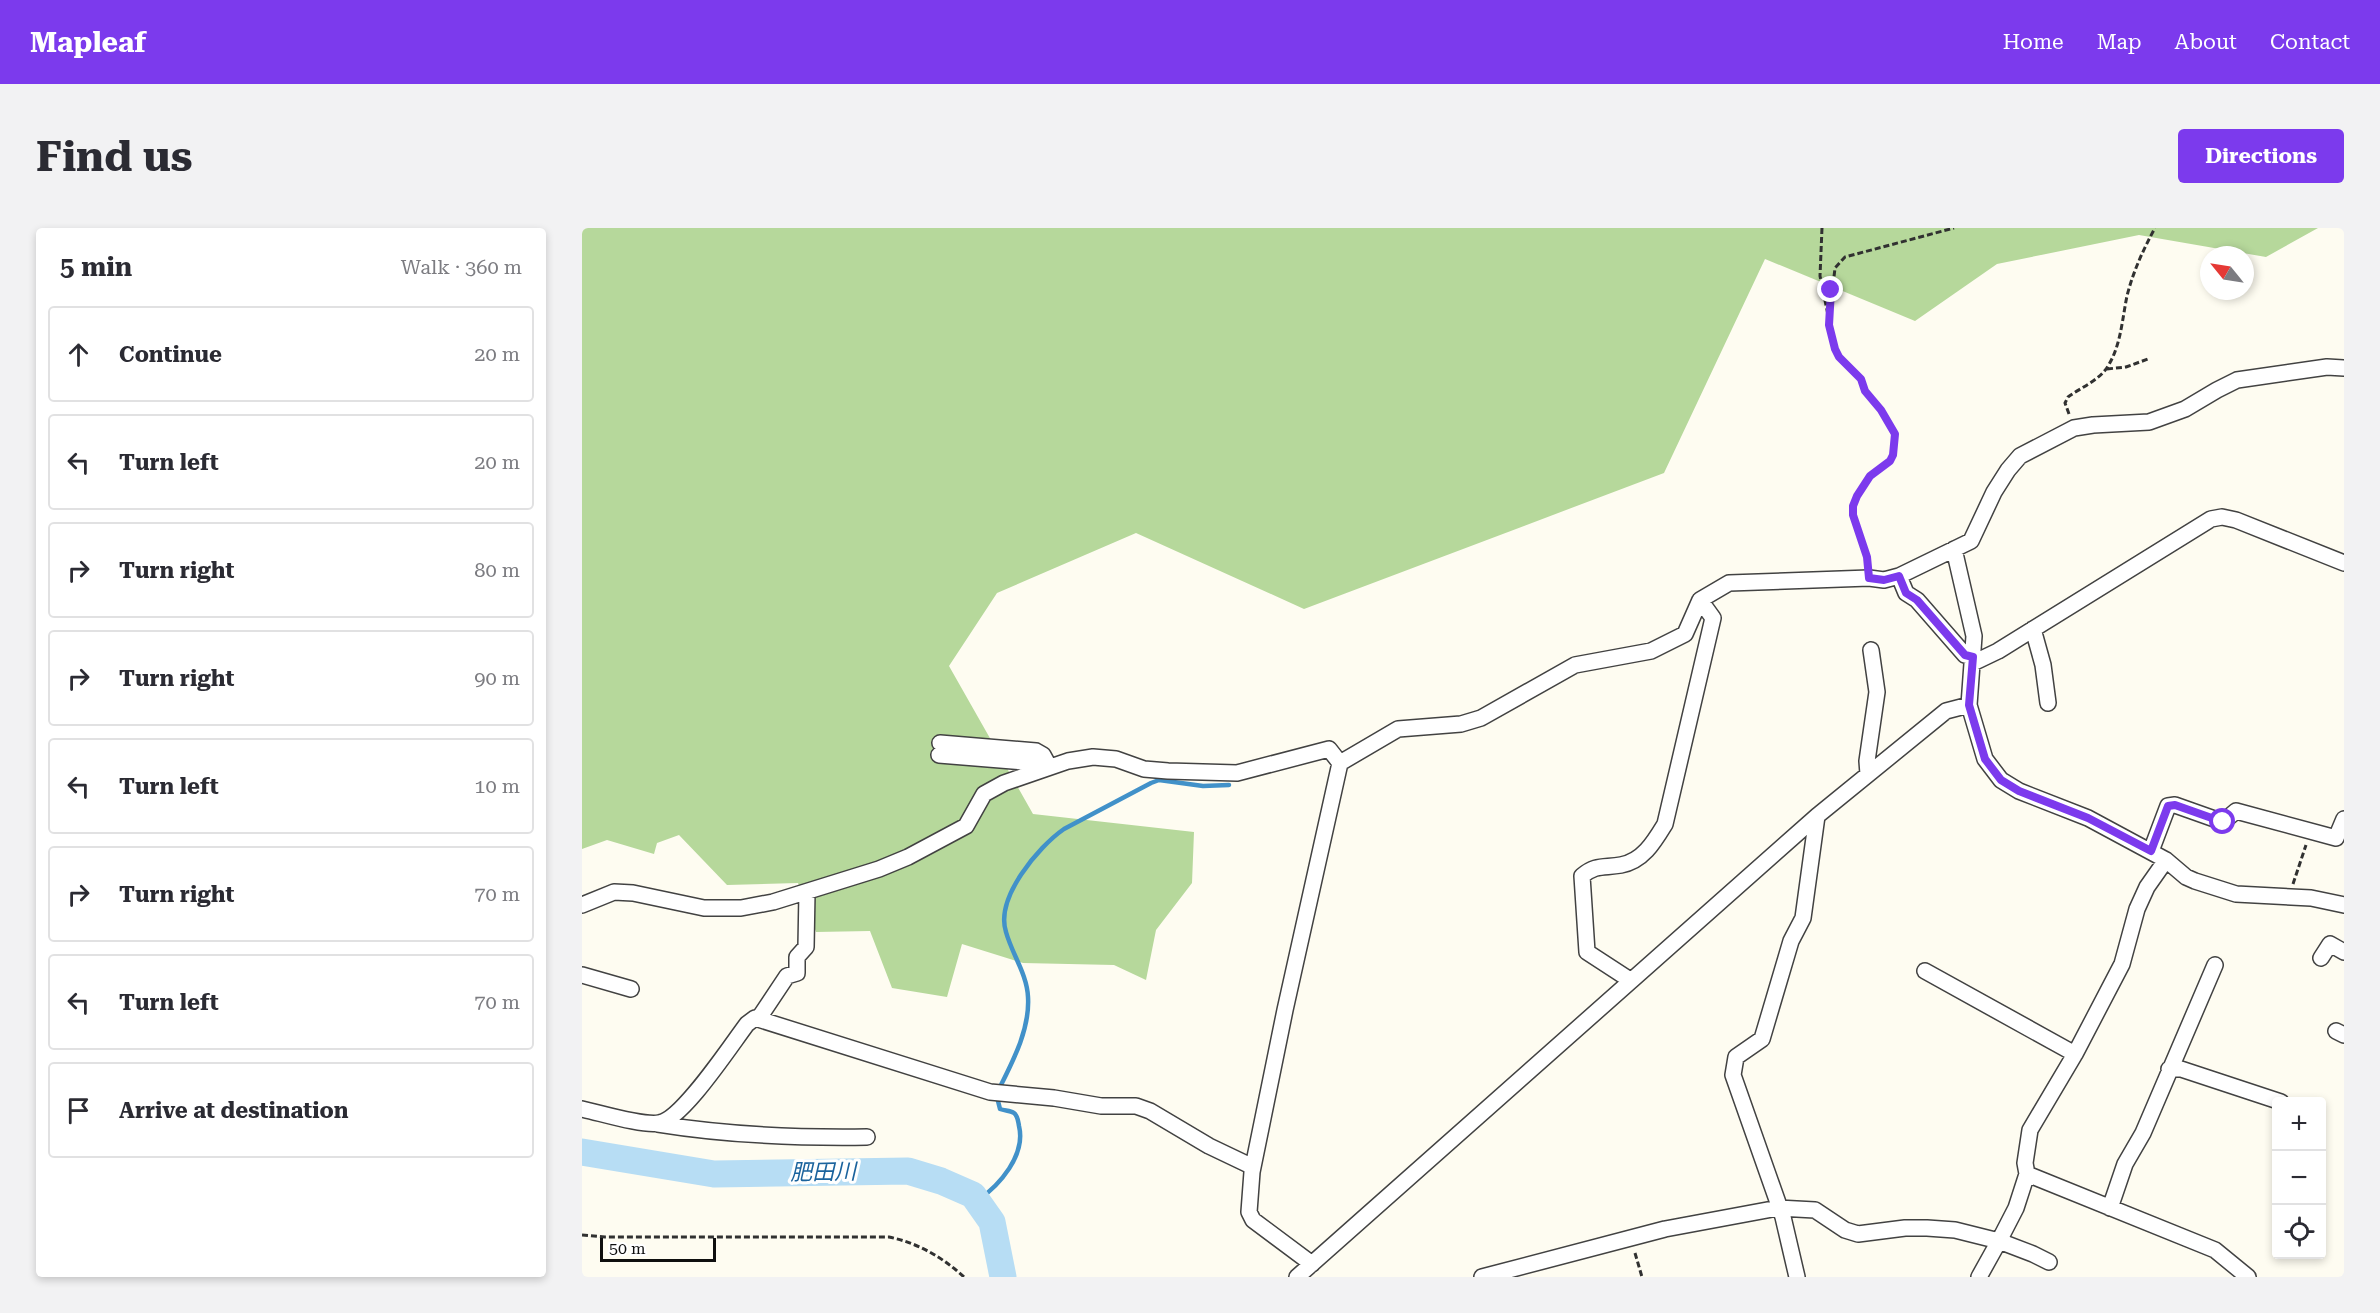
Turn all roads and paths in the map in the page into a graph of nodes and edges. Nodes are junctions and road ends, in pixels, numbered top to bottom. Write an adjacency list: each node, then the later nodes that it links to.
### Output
1 (1822, 228): 4 (path)
2 (1954, 228): 4 (path)
3 (2155, 228): 7 (path)
4 (1829, 325): 12 (path)
5 (2148, 359): 7 (path)
6 (2344, 368): 8 (street)
7 (2107, 369): 8 (path)
8 (2074, 429): 9 (street)
9 (1954, 549): 11 (street); 16 (street)
10 (2344, 563): 14 (street)
11 (1899, 576): 12 (street); 16 (street)
12 (1869, 578): 13 (street)
13 (1700, 600): 20 (street); 37 (street)
14 (2033, 629): 16 (street); 17 (street)
15 (1871, 650): 22 (street)
16 (1973, 660): 18 (street)
17 (2048, 703)
18 (1969, 705): 22 (street); 26 (street)
19 (940, 749): 21 (street)
20 (1340, 763): 21 (street); 46 (street)
21 (1045, 767): 28 (street)
22 (1868, 774): 23 (street)
23 (1817, 816): 37 (street); 48 (street)
24 (2344, 819): 25 (street)
25 (2310, 832): 26 (street); 29 (path)
26 (2151, 851): 27 (street)
27 (2166, 860): 29 (street); 40 (street)
28 (807, 892): 30 (street); 39 (street)
29 (2290, 896): 31 (street)
30 (582, 905)
31 (2344, 905)
32 (2344, 952): 33 (street)
33 (2322, 958)
34 (2215, 965): 41 (street)
35 (1925, 971): 40 (street)
36 (582, 975): 38 (street)
37 (1630, 981): 54 (street)
38 (631, 990)
39 (759, 1018): 44 (street); 46 (street)
40 (2075, 1054): 47 (street)
41 (2169, 1069): 42 (street); 49 (street)
42 (2272, 1098)
43 (582, 1109): 44 (street)
44 (658, 1124): 45 (street)
45 (867, 1137)
46 (1252, 1173): 54 (street)
47 (2027, 1174): 49 (street); 52 (street)
48 (1778, 1208): 51 (street); 52 (street); 60 (street)
49 (2110, 1208): 62 (street)
50 (582, 1235): 55 (path)
51 (1630, 1237): 58 (street); 59 (path)
52 (1999, 1241): 53 (street); 61 (street)
53 (2049, 1262)
54 (1311, 1265): 56 (street); 57 (street)
55 (964, 1277)
56 (1297, 1277)
57 (1321, 1277)
58 (1482, 1277)
59 (1642, 1277)
60 (1797, 1277)
61 (1979, 1277)
62 (2248, 1277)

